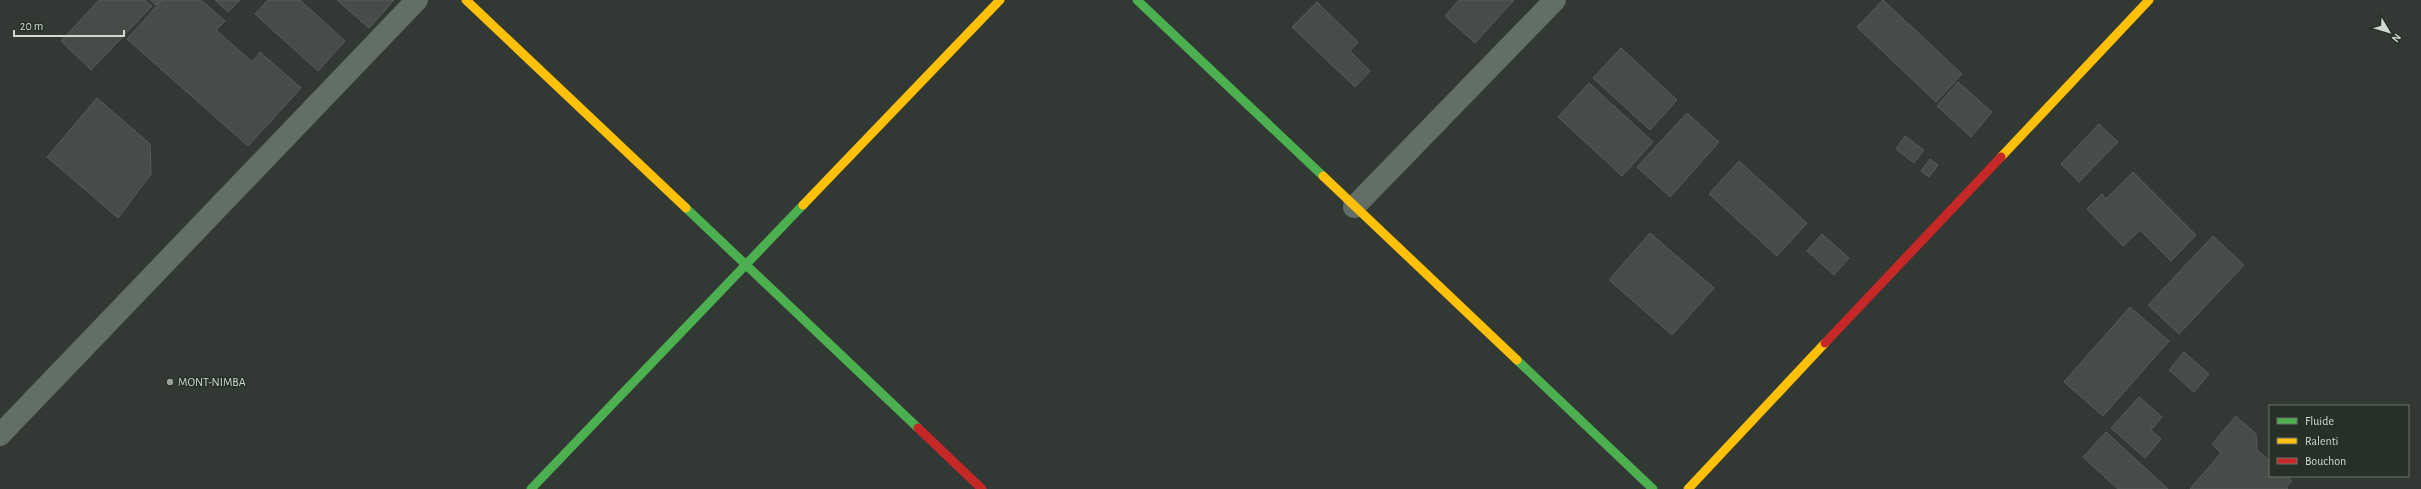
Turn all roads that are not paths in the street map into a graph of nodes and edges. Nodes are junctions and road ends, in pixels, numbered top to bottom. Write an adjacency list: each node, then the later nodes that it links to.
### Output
1 (417, 0): 9 (street)
2 (466, 0): 8 (street)
3 (1000, 0): 8 (street)
4 (1137, 0): 7 (street)
5 (1555, 0): 7 (street)
6 (2149, 0): 13 (street)
7 (1354, 207): 12 (street)
8 (745, 266): 10 (street); 11 (street)
9 (0, 435)
10 (531, 489)
11 (982, 489)
12 (1653, 489)
13 (1688, 489)

